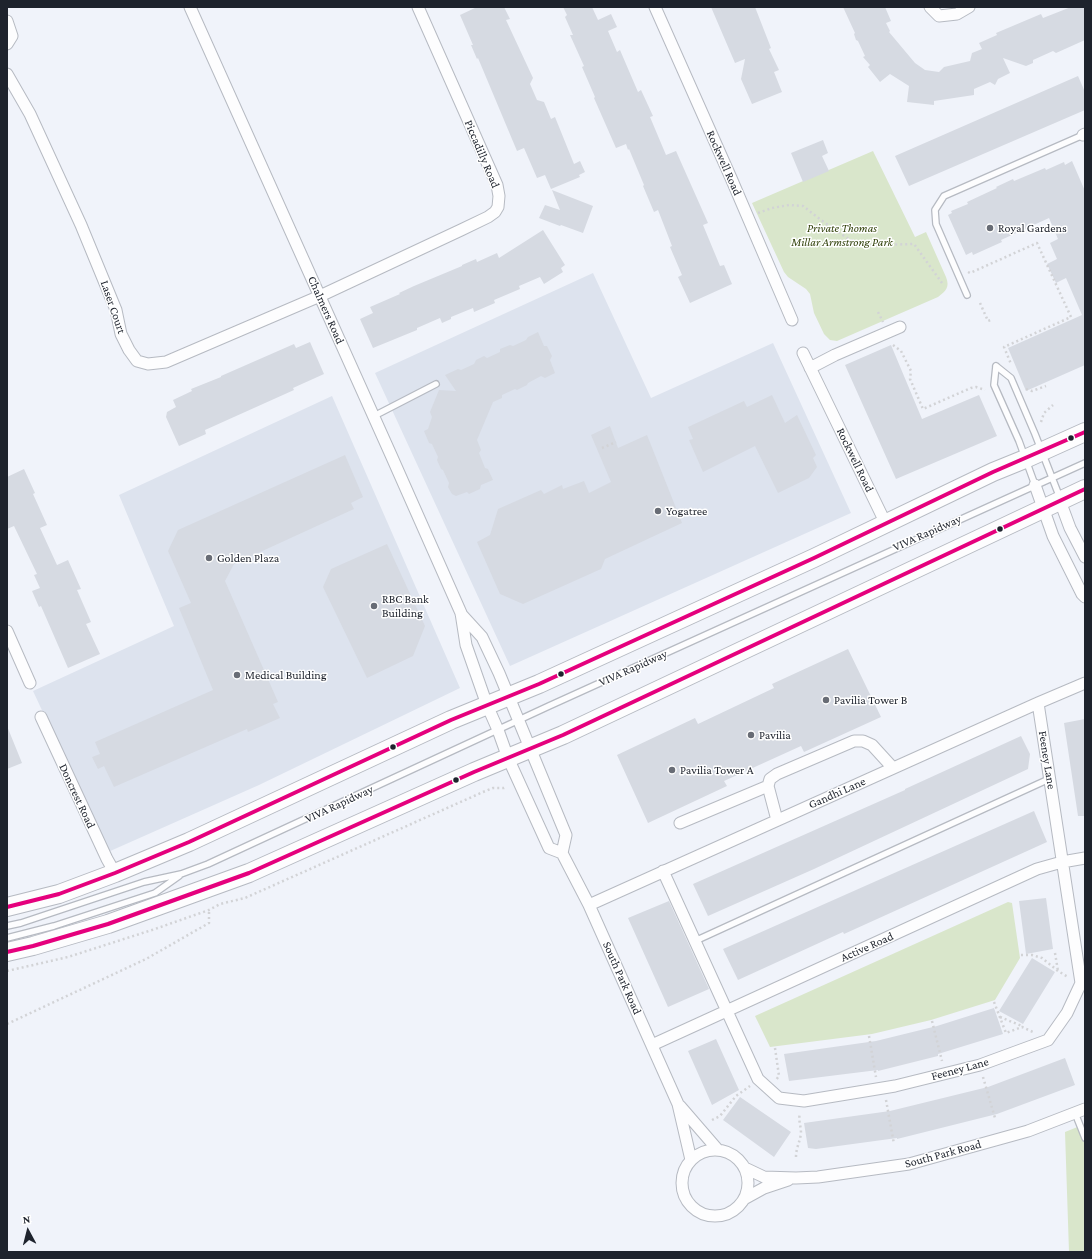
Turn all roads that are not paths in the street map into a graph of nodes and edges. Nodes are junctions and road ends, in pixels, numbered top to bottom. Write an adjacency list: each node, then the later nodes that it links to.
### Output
1 (190, 7): 10 (street, Chalmers Road)
2 (418, 7): 10 (street, Piccadilly Road)
3 (655, 7): 12 (street, Rockwell Road)
4 (930, 7): 5 (street)
5 (969, 7)
6 (7, 21): 7 (street)
7 (7, 44)
8 (7, 74): 10 (street, Laser Court)
9 (1084, 136): 11 (lane)
10 (320, 296): 17 (street, Chalmers Road)
11 (967, 296)
12 (792, 320)
13 (900, 327): 15 (street)
14 (803, 353): 15 (street, Rockwell Road)
15 (810, 368): 27 (street, Rockwell Road)
16 (436, 384): 17 (lane)
17 (374, 416): 30 (street, Chalmers Road)
18 (1085, 432): 19 (main road)
19 (1042, 451): 20 (main road); 20 (lane); 22 (lane)
20 (1025, 459): 23 (lane); 27 (main road)
21 (1085, 463): 22 (lane, VIVA Rapidway)
22 (1053, 477): 23 (lane, VIVA Rapidway); 25 (lane)
23 (1035, 485): 26 (street); 38 (lane, VIVA Rapidway)
24 (1085, 489): 25 (main road)
25 (1060, 501): 26 (main road); 28 (street)
26 (1043, 510): 29 (street); 40 (main road)
27 (886, 524): 34 (main road)
28 (1085, 557)
29 (1085, 597)
30 (461, 613): 34 (street, Chalmers Road); 36 (street, Chalmers Road)
31 (7, 630): 32 (street)
32 (30, 682)
33 (1085, 683): 35 (street, Gandhi Lane)
34 (509, 695): 36 (main road); 38 (street, Chalmers Road)
35 (1038, 703): 42 (street, Gandhi Lane); 43 (street, Feeney Lane)
36 (487, 705): 39 (street, South Park Road); 51 (main road)
37 (41, 717): 51 (street, Doncrest Road)
38 (519, 720): 39 (lane, VIVA Rapidway); 40 (street, Chalmers Road)
39 (498, 730): 41 (street, South Park Road); 52 (lane, VIVA Rapidway)
40 (531, 749): 41 (main road); 47 (street)
41 (508, 758): 47 (street, South Park Road); 58 (main road)
42 (893, 768): 44 (street); 45 (street, Gandhi Lane)
43 (1050, 779): 49 (street, Feeney Lane); 57 (lane)
44 (768, 786): 45 (street); 46 (street)
45 (777, 820): 50 (street, Gandhi Lane)
46 (680, 823)
47 (562, 853): 53 (street, South Park Road)
48 (1085, 858): 49 (street, Active Road)
49 (1062, 862): 59 (street, Active Road); 59 (street, Feeney Lane)
50 (663, 871): 53 (street, Gandhi Lane); 57 (street, Feeney Lane)
51 (115, 873): 54 (main road)
52 (181, 874): 55 (lane, VIVA Rapidway); 56 (lane, VIVA Rapidway)
53 (589, 905): 60 (street, South Park Road)
54 (7, 907)
55 (7, 926)
56 (7, 938)
57 (695, 941): 59 (street, Feeney Lane)
58 (7, 952)
59 (726, 1010): 60 (street, Active Road)
60 (652, 1045): 61 (street, South Park Road)
61 (678, 1104): 64 (street, South Park Road); 65 (street, South Park Road)
62 (1080, 1111): 63 (lane); 67 (street, South Park Road)
63 (1085, 1138)
64 (718, 1150): 65 (street); 66 (street)
65 (691, 1160): 68 (street)
66 (745, 1168): 67 (street, South Park Road); 68 (street)
67 (796, 1178): 68 (street, South Park Road)
68 (744, 1199)

